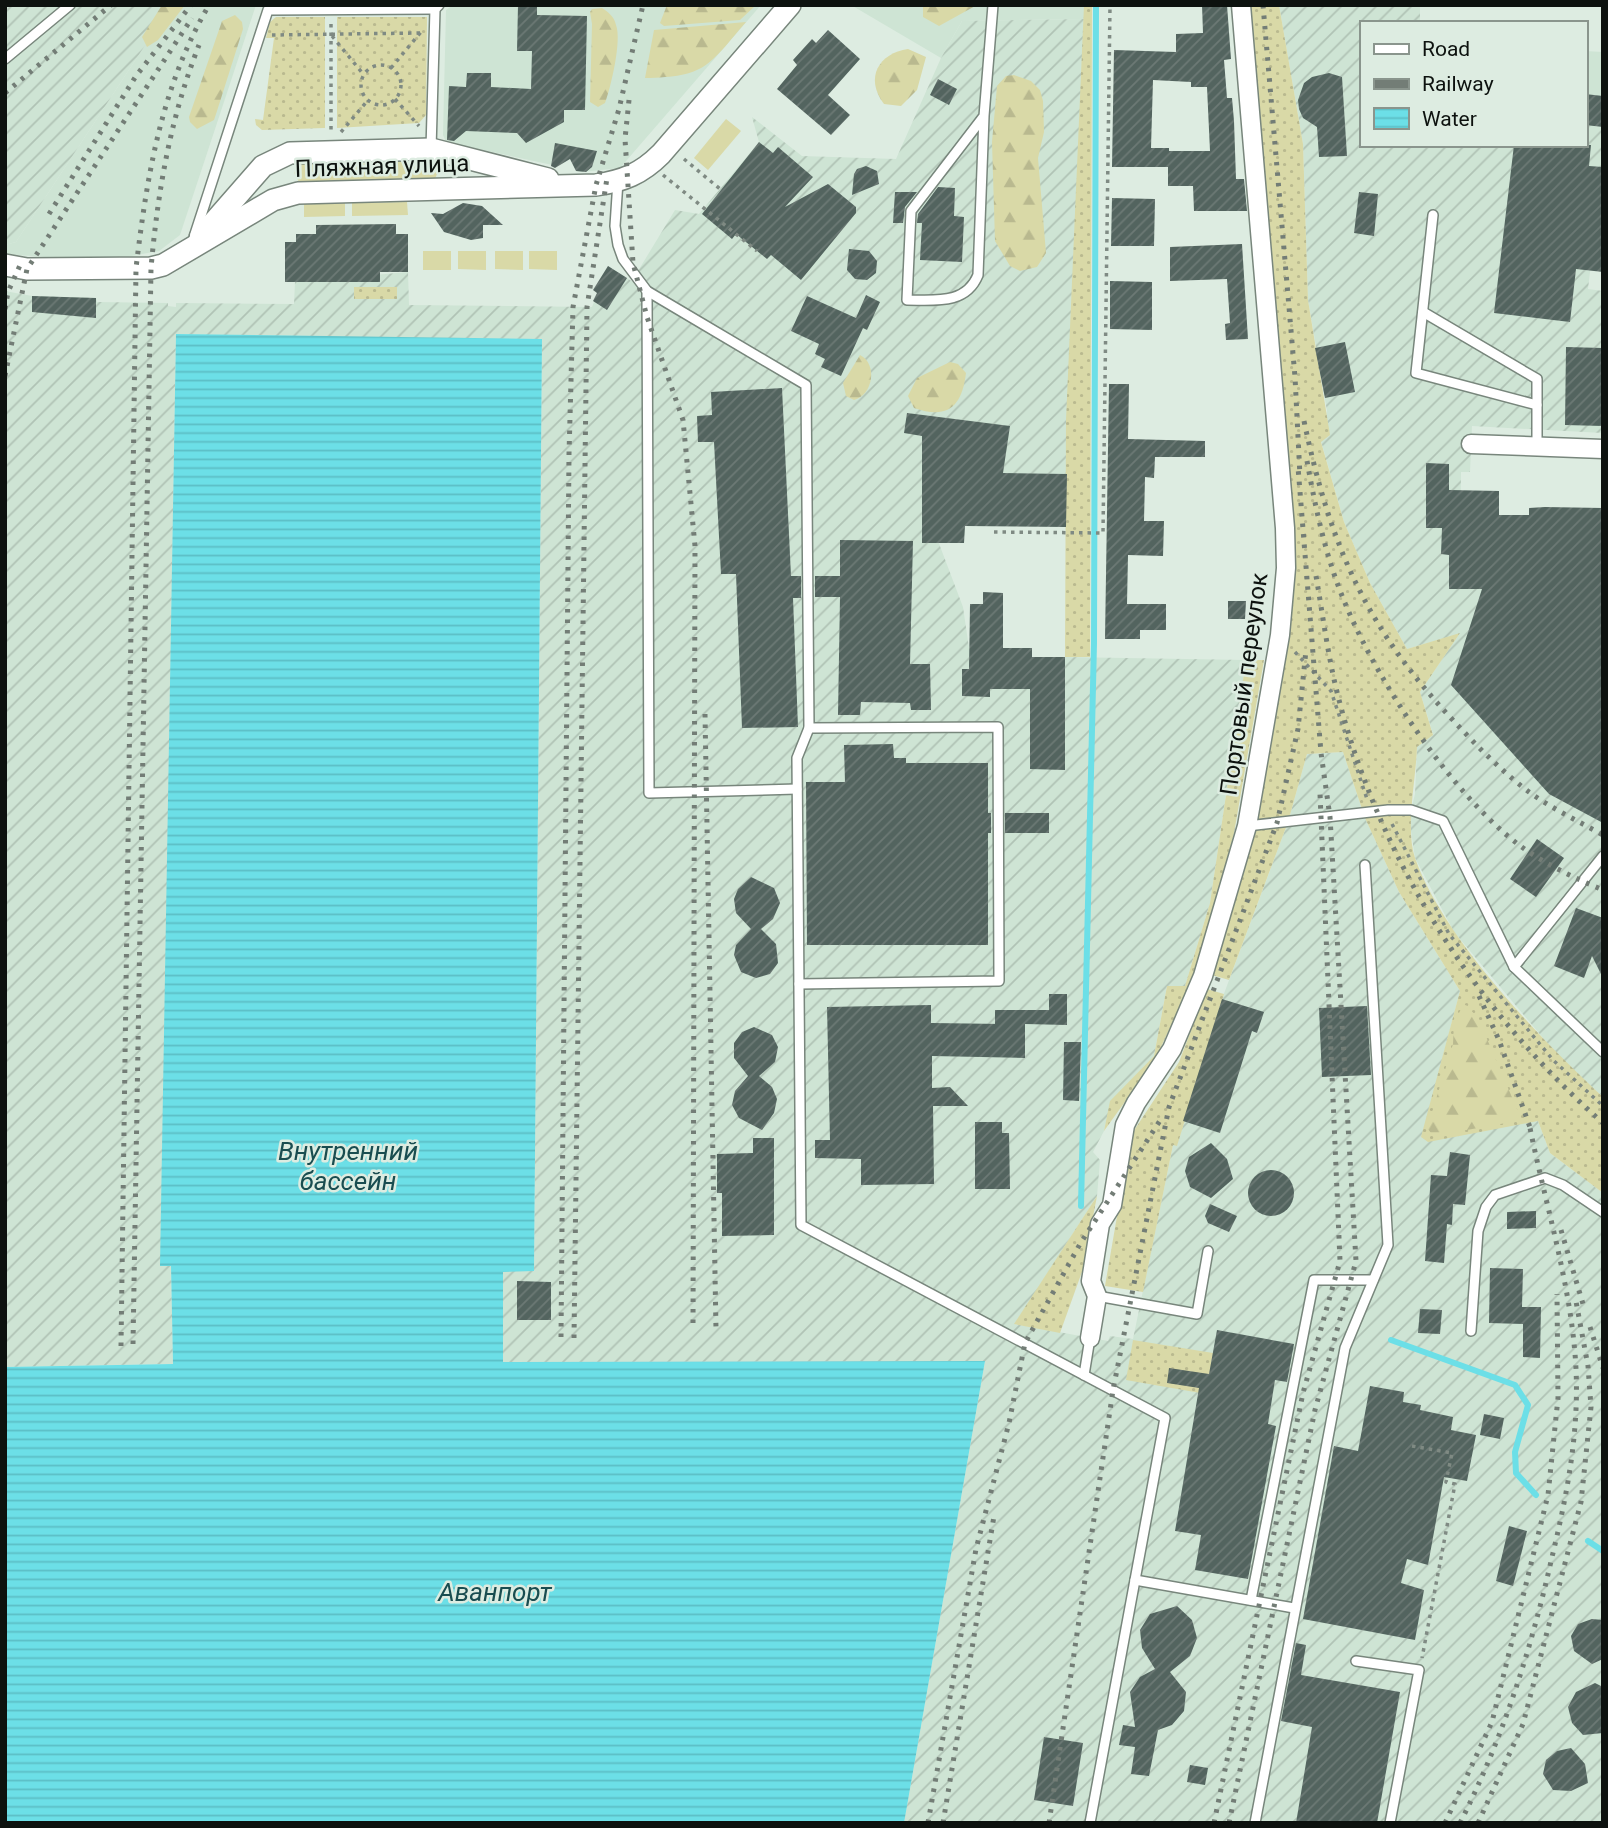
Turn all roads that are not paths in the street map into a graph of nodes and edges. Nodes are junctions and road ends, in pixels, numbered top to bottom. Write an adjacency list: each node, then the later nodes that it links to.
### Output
1 (71, 5): 6 (lane)
2 (790, 5): 9 (street)
3 (993, 5): 7 (lane)
4 (1241, 5): 22 (street, Портовый переулок)
5 (436, 10): 8 (lane); 12 (lane)
6 (5, 59)
7 (984, 116): 7 (lane)
8 (429, 142): 10 (street); 12 (street)
9 (618, 181): 10 (street, Пляжная улица); 14 (lane)
10 (570, 185): 12 (street, Пляжная улица)
11 (1433, 215): 15 (lane)
12 (189, 251): 13 (street, Пляжная улица)
13 (5, 265)
14 (647, 291): 20 (lane); 21 (lane)
15 (1423, 312): 16 (lane); 16 (lane)
16 (1537, 405): 18 (lane)
17 (1471, 444): 18 (street)
18 (1537, 446): 19 (street)
19 (1603, 449)
20 (809, 729): 21 (lane); 26 (lane)
21 (797, 789): 26 (lane)
22 (1247, 826): 25 (lane); 31 (street, Портовый переулок)
23 (1603, 856): 25 (lane)
24 (1365, 865): 30 (lane)
25 (1514, 967): 27 (lane)
26 (799, 984): 34 (lane)
27 (1603, 1052)
28 (1603, 1212): 32 (lane)
29 (1208, 1251): 31 (lane)
30 (1373, 1280): 36 (lane); 37 (lane)
31 (1097, 1296): 33 (street, Портовый переулок)
32 (1471, 1331)
33 (1090, 1338): 34 (lane)
34 (1084, 1375): 35 (lane)
35 (1135, 1580): 36 (lane); 39 (lane)
36 (1251, 1600): 37 (lane)
37 (1294, 1608): 40 (lane)
38 (1356, 1661): 41 (lane)
39 (1090, 1823)
40 (1255, 1823)
41 (1391, 1823)

